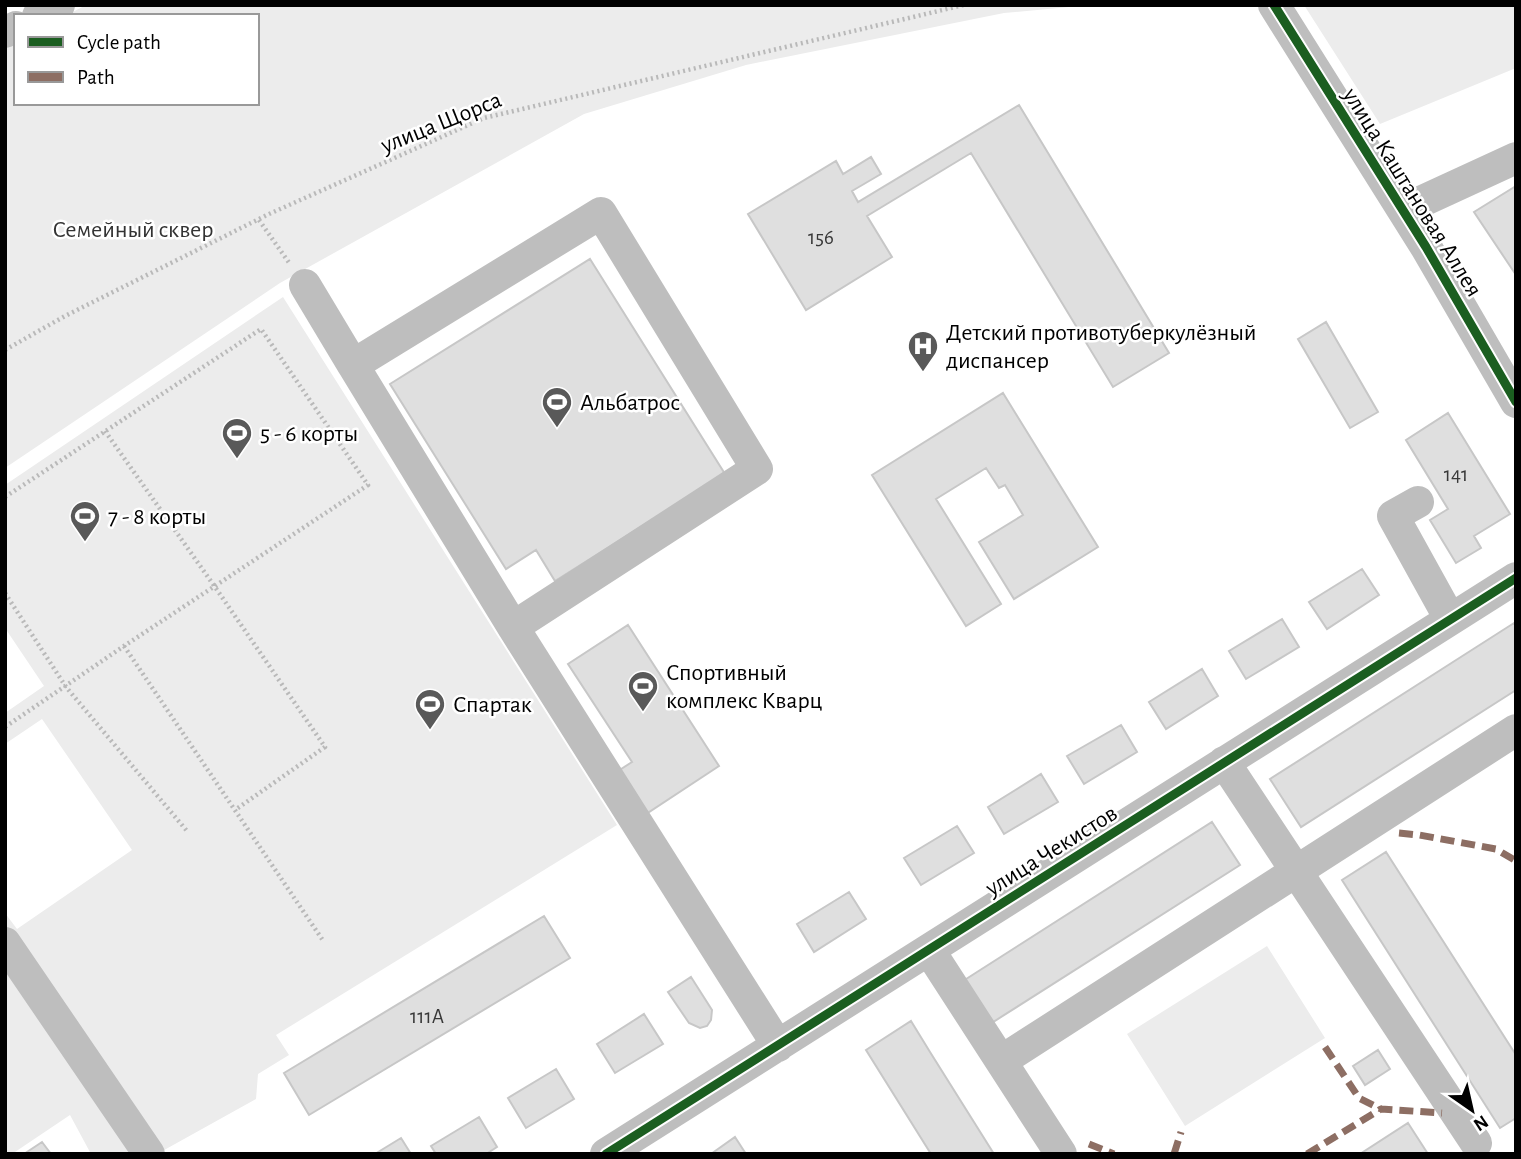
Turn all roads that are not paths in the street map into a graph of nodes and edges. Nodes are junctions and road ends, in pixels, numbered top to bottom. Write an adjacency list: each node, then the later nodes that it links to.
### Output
1 (59, 5): 3 (street)
2 (1274, 5): 5 (street, улица Каштановая Аллея)
3 (42, 14)
4 (1516, 158): 5 (street)
5 (1403, 210): 8 (street, улица Каштановая Аллея)
6 (305, 285): 7 (street)
7 (353, 365): 12 (street); 12 (street)
8 (1516, 402)
9 (1418, 502): 11 (street)
10 (1516, 578): 11 (street, улица Чекистов)
11 (1450, 619): 14 (street, улица Чекистов)
12 (513, 627): 18 (street)
13 (1516, 730): 15 (street)
14 (1224, 762): 15 (street); 17 (street, улица Чекистов)
15 (1296, 871): 19 (street); 20 (street)
16 (5, 943): 22 (street)
17 (929, 950): 18 (street, улица Чекистов); 19 (street)
18 (778, 1046): 21 (street, улица Чекистов)
19 (1001, 1061): 24 (street)
20 (1476, 1143)
21 (642, 1145): 23 (street, улица Чекистов)
22 (149, 1154)
23 (607, 1154)
24 (1061, 1154)

